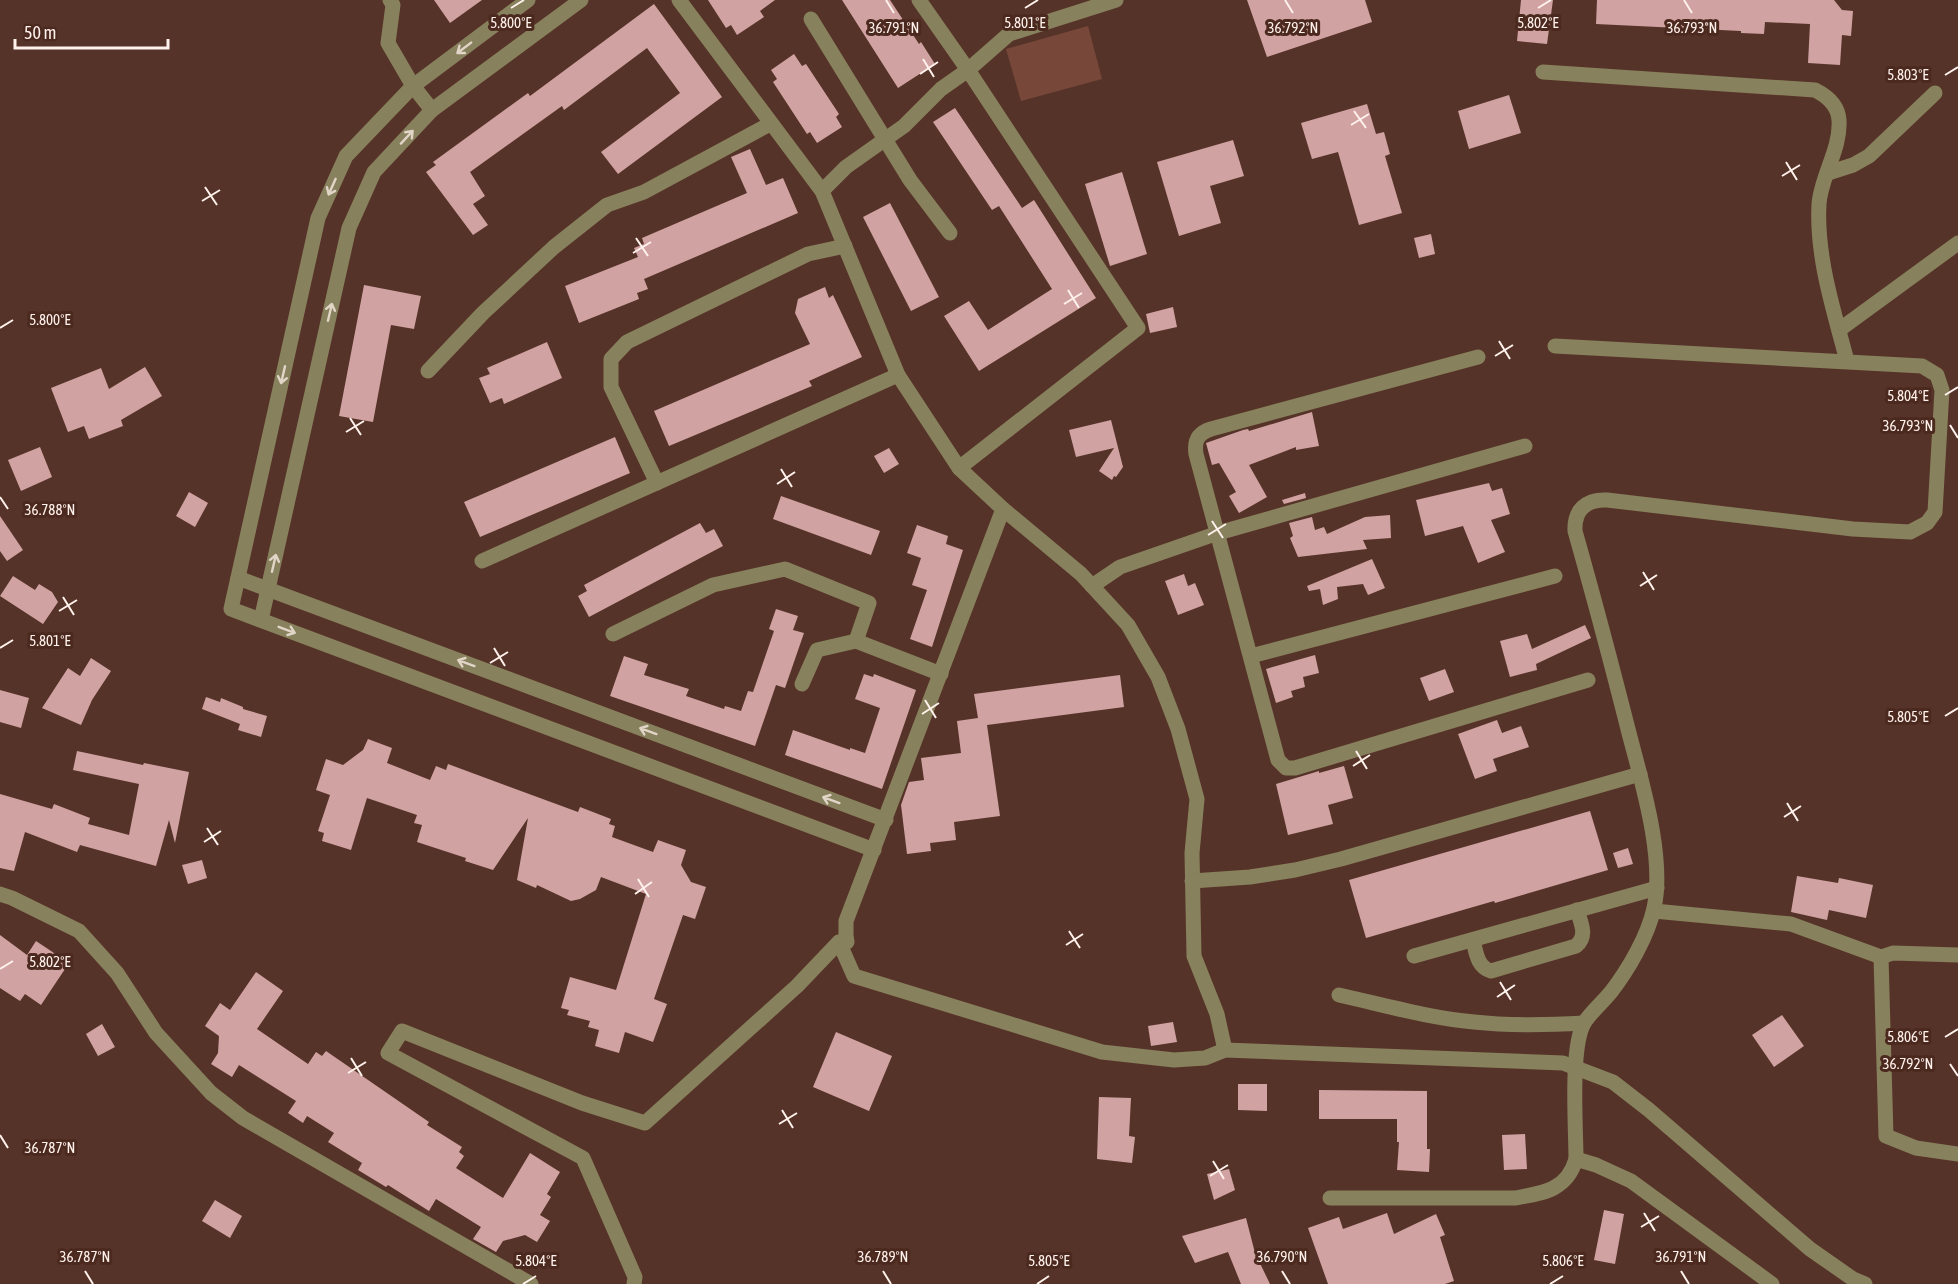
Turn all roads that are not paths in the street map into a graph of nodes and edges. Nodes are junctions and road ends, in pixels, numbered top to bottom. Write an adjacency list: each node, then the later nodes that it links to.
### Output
1 (390, 0): 10 (street)
2 (528, 0): 10 (street, one-way to 10)
3 (581, 0): 12 (street)
4 (679, 0): 13 (street)
5 (919, 0): 8 (street)
6 (1116, 0): 8 (street)
7 (811, 19): 14 (street)
8 (968, 70): 14 (street); 27 (street)
9 (1543, 72): 15 (street)
10 (413, 86): 12 (street); 33 (street, one-way to 33)
11 (1935, 93): 15 (street)
12 (432, 110): 35 (street, one-way to 12)
13 (770, 124): 16 (street); 24 (street)
14 (884, 140): 16 (street); 17 (street)
15 (1828, 172): 20 (street)
16 (822, 191): 19 (street)
17 (950, 233)
18 (1958, 243): 20 (street)
19 (845, 246): 25 (street); 28 (street)
20 (1839, 330): 23 (street)
21 (1555, 346): 23 (street)
22 (1478, 357): 30 (street)
23 (1847, 362): 43 (street)
24 (428, 370)
25 (898, 375): 27 (street); 28 (street)
26 (1525, 446): 30 (street)
27 (959, 468): 29 (street)
28 (657, 483): 31 (street)
29 (1003, 509): 34 (street); 40 (street)
30 (1218, 533): 34 (street); 39 (street)
31 (482, 561)
32 (1555, 576): 39 (street)
33 (238, 578): 35 (street); 36 (street)
34 (1092, 586): 46 (street)
35 (268, 589): 36 (street); 44 (street, one-way to 35)
36 (261, 620): 45 (street, one-way to 45)
37 (613, 634): 38 (street)
38 (856, 641): 40 (street); 42 (street)
39 (1251, 656): 41 (street)
40 (941, 674): 44 (street)
41 (1588, 680)
42 (802, 684)
43 (1640, 774): 46 (street); 47 (street)
44 (886, 820): 45 (street)
45 (874, 850): 52 (street)
46 (1192, 881): 58 (street)
47 (1657, 888): 49 (street); 50 (street)
48 (0, 894): 63 (street)
49 (1577, 910): 51 (street); 51 (street)
50 (1654, 911): 55 (street); 57 (street)
51 (1473, 940): 54 (street)
52 (839, 942): 58 (street); 64 (street)
53 (1958, 955): 55 (street)
54 (1414, 956)
55 (1881, 957): 60 (street)
56 (1339, 995): 57 (street)
57 (1584, 1023): 59 (street)
58 (1225, 1050): 59 (street)
59 (1576, 1067): 61 (street); 66 (street)
60 (1958, 1154)
61 (1576, 1159): 62 (street); 65 (street)
62 (1330, 1198)
63 (531, 1284)
64 (634, 1284)
65 (1772, 1284)
66 (1865, 1284)

